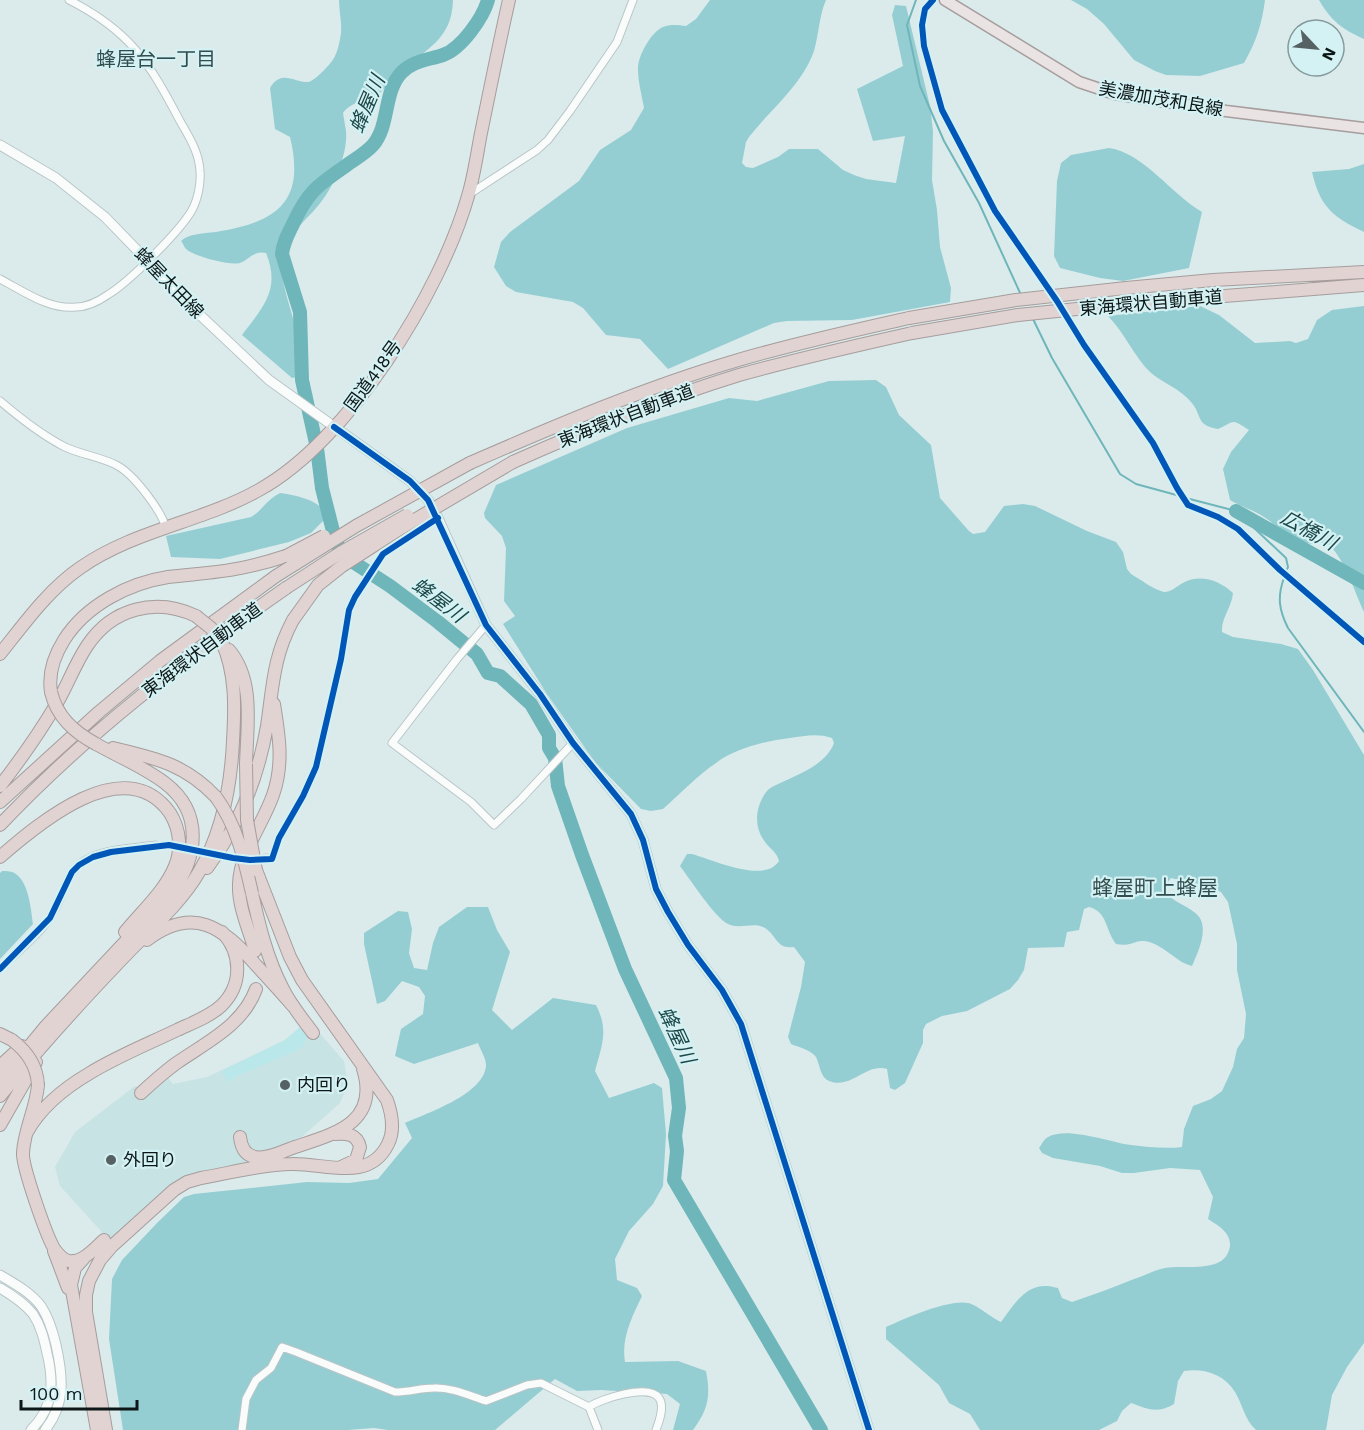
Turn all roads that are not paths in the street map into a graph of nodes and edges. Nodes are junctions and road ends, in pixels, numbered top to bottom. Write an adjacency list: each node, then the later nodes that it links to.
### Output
1 (69, 0): 9 (street)
2 (509, 0): 8 (highway, 国道418号)
3 (633, 0): 8 (street)
4 (933, 0): 21 (street)
5 (945, 0): 6 (main road, 美濃加茂和良線)
6 (1364, 128)
7 (0, 145): 9 (street, 蜂屋太田線)
8 (468, 195): 14 (highway, 国道418号)
9 (147, 260): 11 (street); 14 (street, 蜂屋太田線)
10 (1364, 272): 16 (highway, 東海環状自動車道, bridge)
11 (0, 279)
12 (1364, 285): 15 (highway, 東海環状自動車道, bridge)
13 (0, 401): 18 (street)
14 (334, 427): 17 (street, 蜂屋太田線); 18 (highway, 国道418号)
15 (513, 462): 23 (highway, bridge); 28 (highway, 東海環状自動車道, bridge)
16 (470, 463): 25 (highway, bridge); 27 (highway, 東海環状自動車道, bridge)
17 (438, 518): 19 (street, 蜂屋太田線); 31 (street)
18 (166, 528): 22 (highway, 国道418号)
19 (486, 625): 24 (street, 蜂屋太田線); 24 (street)
20 (222, 642): 26 (highway, bridge); 32 (highway); 43 (highway, bridge)
21 (1364, 642)
22 (0, 654)
23 (272, 682): 32 (highway); 34 (highway)
24 (573, 743): 67 (street, 蜂屋太田線)
25 (96, 744): 37 (highway); 39 (highway, bridge)
26 (0, 786)
27 (0, 802)
28 (0, 825)
29 (156, 845): 36 (street)
30 (0, 857): 37 (highway)
31 (266, 858)
32 (188, 889): 35 (highway)
33 (222, 932): 35 (highway); 39 (highway); 49 (highway)
34 (255, 951)
35 (122, 959): 40 (highway)
36 (0, 969)
37 (86, 982): 40 (highway)
38 (255, 989): 46 (highway)
39 (293, 1006): 41 (highway)
40 (50, 1029): 44 (highway); 45 (highway); 47 (highway); 48 (highway)
41 (313, 1033)
42 (0, 1034): 49 (highway, bridge)
43 (360, 1062): 50 (highway); 52 (highway)
44 (0, 1066)
45 (0, 1082)
46 (141, 1092)
47 (0, 1096)
48 (0, 1125)
49 (27, 1132): 54 (highway)
50 (331, 1135): 51 (highway); 52 (highway)
51 (240, 1137)
52 (337, 1167): 63 (highway)
53 (104, 1239): 55 (highway)
54 (53, 1246): 55 (highway); 58 (highway)
55 (87, 1255): 58 (highway)
56 (0, 1275): 61 (street)
57 (0, 1288): 60 (street)
58 (74, 1303): 62 (highway)
59 (589, 1407): 64 (street); 65 (street); 66 (street)
60 (32, 1430)
61 (45, 1430)
62 (97, 1430)
63 (106, 1430)
64 (242, 1430)
65 (598, 1430)
66 (656, 1430)
67 (869, 1430)

